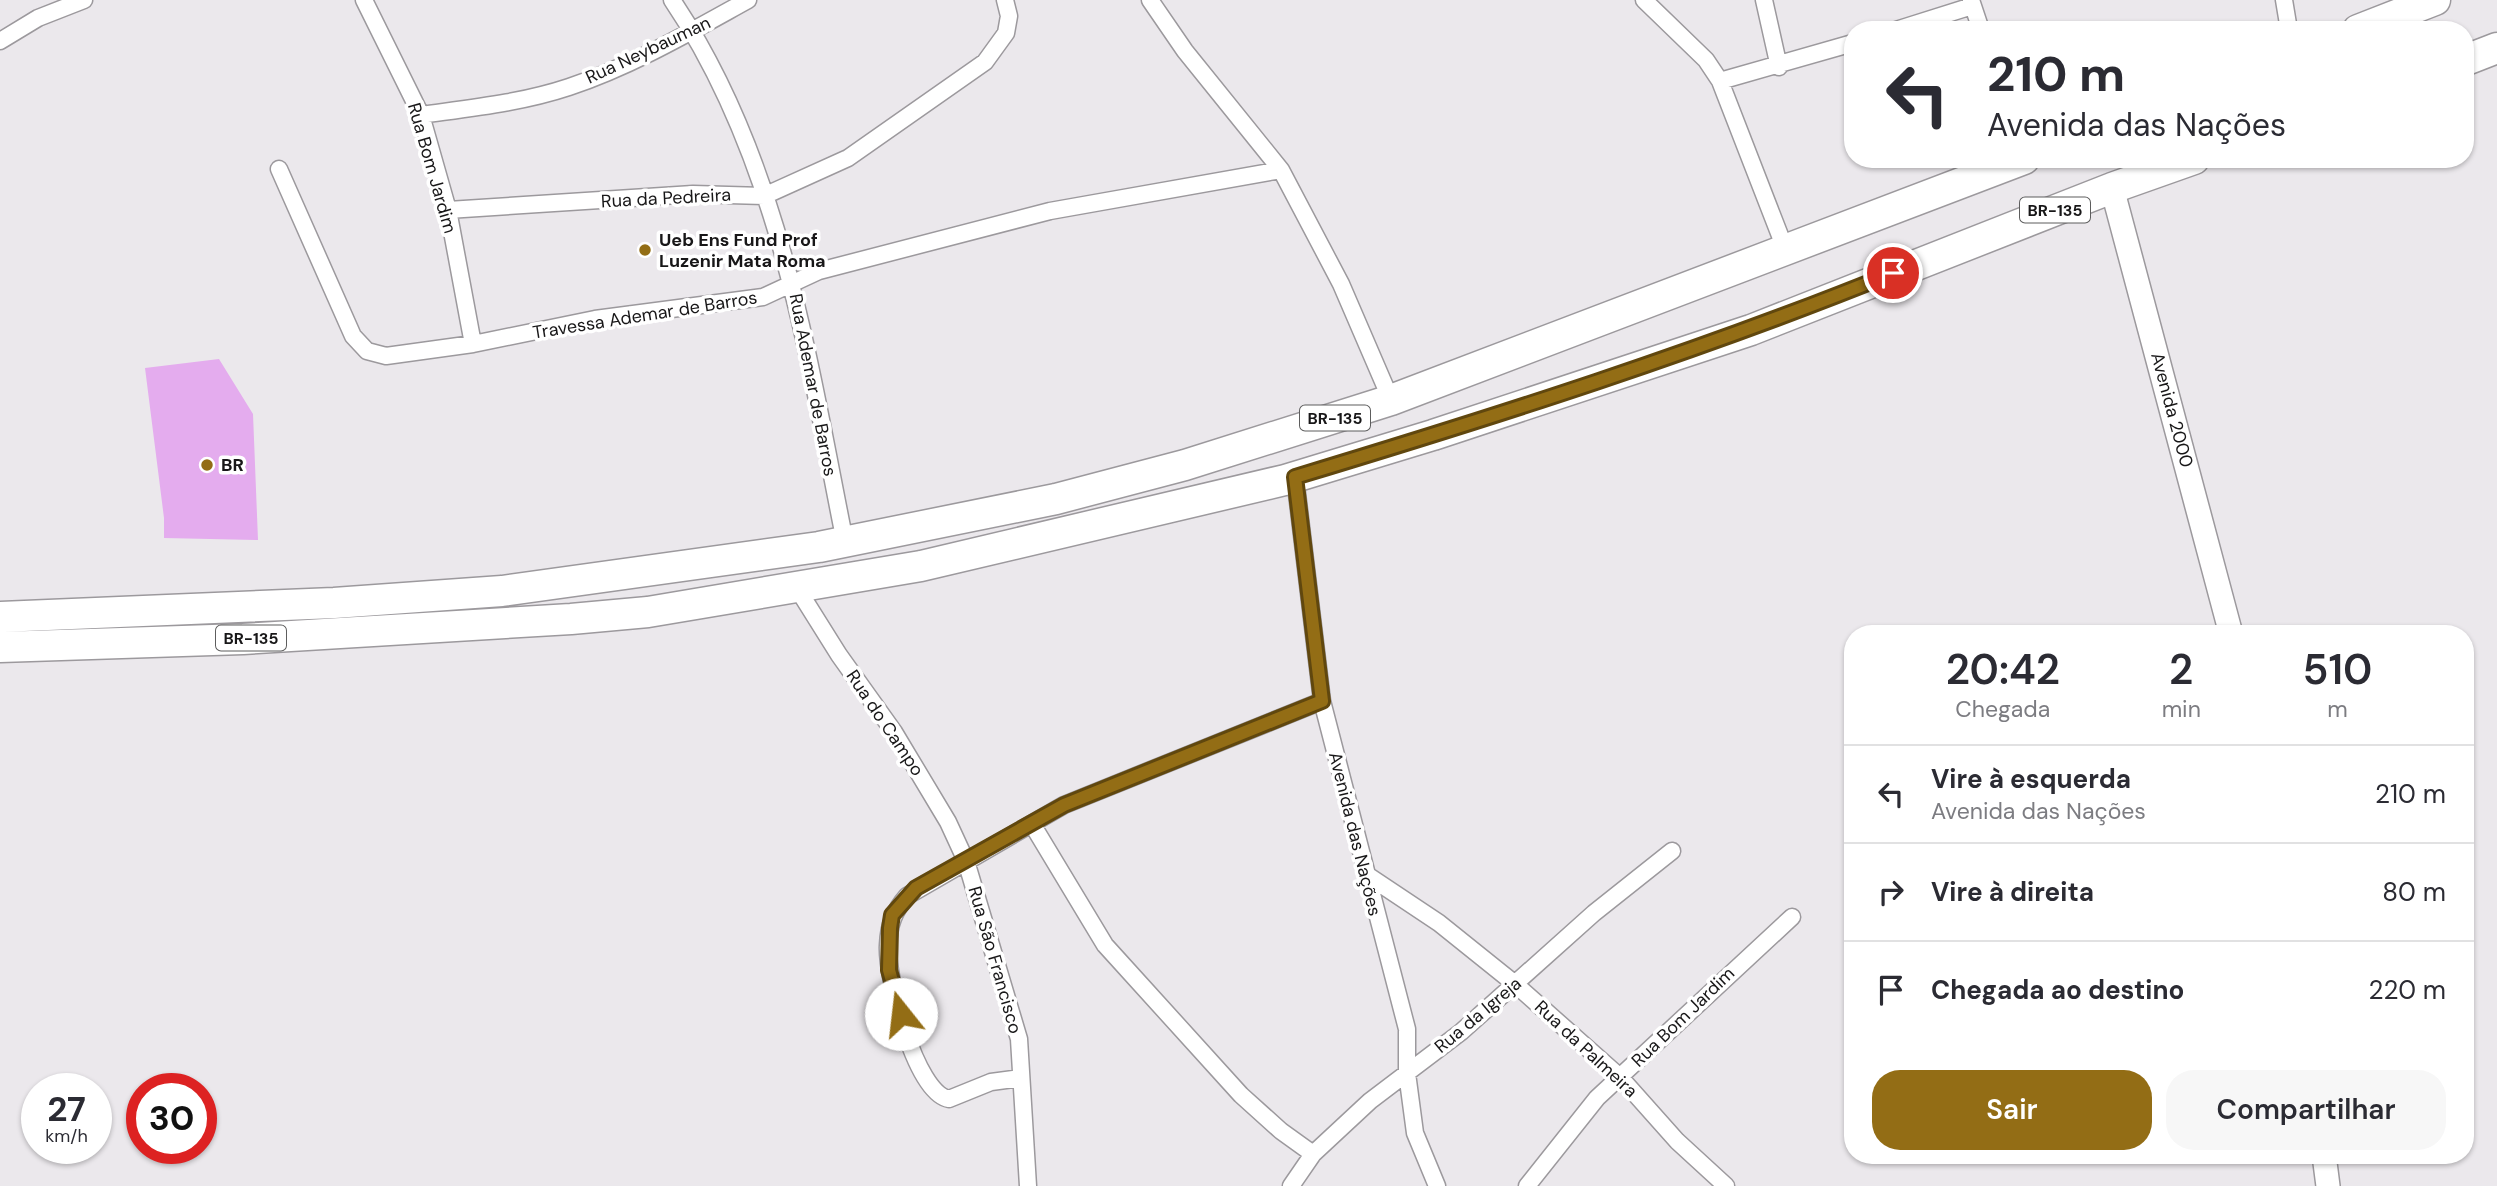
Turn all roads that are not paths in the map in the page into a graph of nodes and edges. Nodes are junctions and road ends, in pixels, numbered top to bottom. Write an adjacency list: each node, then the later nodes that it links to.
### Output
1 (84, 0): 17 (street)
2 (365, 0): 23 (street, Rua Bom Jardim)
3 (672, 0): 16 (street, Rua Ademar de Barros)
4 (748, 0): 16 (street, Rua Neybauman)
5 (1004, 0): 29 (street, Rua da Pedreira)
6 (1150, 0): 27 (street)
7 (1644, 0): 22 (street)
8 (1764, 0): 21 (street)
9 (2284, 0): 14 (street)
10 (2435, 0): 15 (highway)
11 (1972, 3): 12 (street); 13 (street)
12 (1921, 21)
13 (1978, 21)
14 (2288, 21)
15 (2381, 21)
16 (693, 31): 23 (street, Rua Neybauman); 29 (street, Rua Ademar de Barros)
17 (0, 41)
18 (1844, 46): 21 (street)
19 (2497, 48): 20 (highway)
20 (2474, 57)
21 (1779, 67): 22 (street)
22 (1720, 81): 31 (street)
23 (421, 116): 30 (street, Rua Bom Jardim)
24 (2001, 168): 31 (highway, BR-135)
25 (2169, 168): 28 (highway, BR-135)
26 (279, 169): 33 (street, Travessa Ademar de Barros)
27 (1281, 170): 32 (street, Travessa Ademar de Barros); 34 (street)
28 (2112, 188): 35 (highway, BR-135); 39 (street, Avenida 2000)
29 (764, 195): 30 (street, Rua da Pedreira); 32 (street, Rua Ademar de Barros)
30 (448, 210): 33 (street, Rua Bom Jardim)
31 (1786, 251): 34 (highway, BR-135)
32 (793, 285): 33 (street, Travessa Ademar de Barros); 36 (street, Rua Ademar de Barros)
33 (473, 345)
34 (1391, 400): 36 (highway, BR-135)
35 (1295, 477): 37 (highway, BR-135); 41 (street, Avenida das Nações)
36 (845, 542): 38 (highway, BR-135)
37 (797, 588): 40 (highway, BR-135); 44 (street, Rua do Campo)
38 (0, 617)
39 (2229, 625)
40 (0, 647)
41 (1322, 701): 42 (street); 45 (street, Avenida das Nações)
42 (1032, 824): 44 (street); 51 (street)
43 (1672, 851): 47 (street, Rua da Igreja)
44 (966, 861): 50 (street, Rua São Francisco); 50 (street)
45 (1367, 875): 47 (street, Rua da Palmeira); 48 (street, Avenida das Nações)
46 (1792, 917): 49 (street, Rua Bom Jardim)
47 (1515, 984): 48 (street, Rua da Igreja); 49 (street, Rua da Palmeira)
48 (1407, 1073): 51 (street, Rua da Igreja); 55 (street, Avenida das Nações)
49 (1620, 1077): 56 (street, Rua Bom Jardim); 57 (street, Rua da Palmeira)
50 (1021, 1078): 53 (street, Rua São Francisco)
51 (1313, 1154): 54 (street, Rua da Igreja)
52 (2325, 1164): 58 (street)
53 (1028, 1186)
54 (1291, 1186)
55 (1437, 1186)
56 (1527, 1186)
57 (1726, 1186)
58 (2328, 1186)

